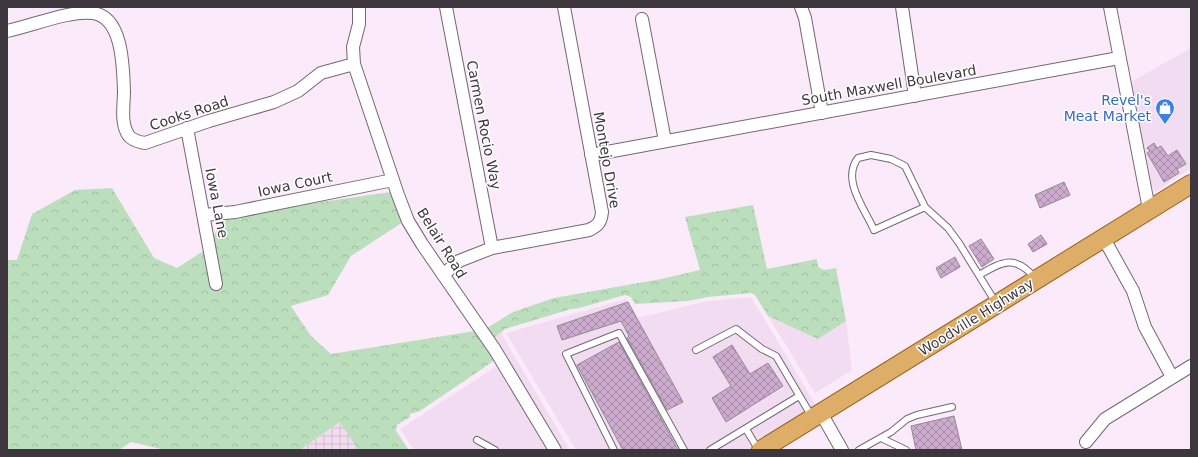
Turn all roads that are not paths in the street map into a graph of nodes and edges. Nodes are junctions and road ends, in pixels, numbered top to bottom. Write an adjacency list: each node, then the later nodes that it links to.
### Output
1 (359, 7): 11 (street, Belair Road)
2 (446, 7): 23 (street, Carmen Rocio Way)
3 (564, 7): 16 (street, Montejo Drive)
4 (801, 7): 13 (street)
5 (902, 7): 12 (street)
6 (1110, 7): 10 (street)
7 (102, 11): 9 (street, Cooks Road); 14 (street, Cooks Road)
8 (642, 19): 15 (street)
9 (7, 31)
10 (1120, 58): 12 (street, South Maxwell Boulevard); 20 (street)
11 (354, 64): 14 (street, Cooks Road); 17 (street, Belair Road)
12 (915, 96): 13 (street, South Maxwell Boulevard)
13 (822, 113): 15 (street, South Maxwell Boulevard)
14 (187, 128): 21 (street, Iowa Lane)
15 (665, 142): 16 (street, South Maxwell Boulevard)
16 (591, 155): 23 (street, Montejo Drive)
17 (393, 180): 21 (street, Iowa Court); 24 (street, Belair Road)
18 (1191, 184): 20 (main road, Woodville Highway)
19 (925, 207): 19 (lane); 25 (lane)
20 (1149, 209): 22 (main road, Woodville Highway)
21 (204, 215): 27 (street, Iowa Lane)
22 (1103, 237): 26 (main road, Woodville Highway); 31 (street)
23 (492, 248): 24 (street, Montejo Drive)
24 (443, 275): 40 (street, Belair Road)
25 (979, 275): 26 (lane); 28 (lane)
26 (1036, 280): 28 (main road, Woodville Highway)
27 (216, 284)
28 (997, 304): 34 (main road, Woodville Highway)
29 (696, 350): 32 (lane)
30 (1191, 366): 31 (street)
31 (1172, 378): 38 (street)
32 (799, 396): 34 (lane); 35 (lane)
33 (952, 407): 36 (lane)
34 (817, 416): 44 (main road, Woodville Highway); 45 (street)
35 (746, 428): 43 (lane); 44 (lane)
36 (881, 438): 46 (lane); 47 (lane)
37 (477, 440): 39 (lane)
38 (1086, 442)
39 (495, 450)
40 (555, 450)
41 (614, 450): 42 (lane)
42 (684, 450)
43 (710, 450)
44 (760, 450)
45 (842, 450)
46 (859, 450)
47 (906, 450)

